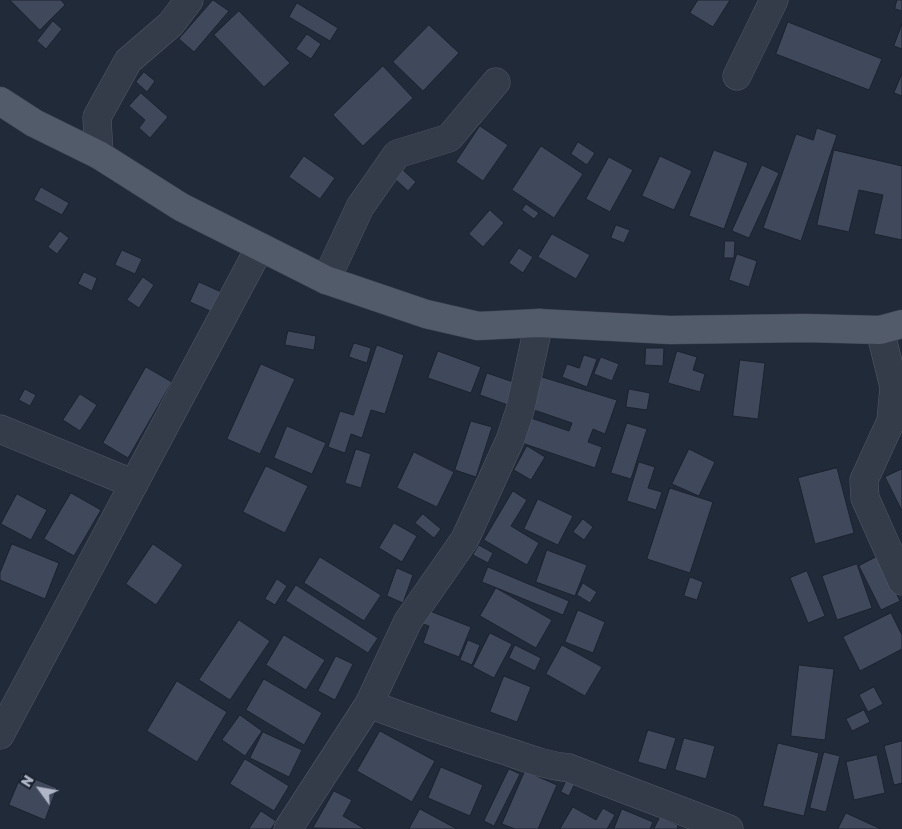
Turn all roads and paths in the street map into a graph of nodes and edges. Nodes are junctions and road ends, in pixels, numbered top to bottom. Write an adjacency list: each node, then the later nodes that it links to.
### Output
1 (189, 0): 6 (street)
2 (774, 0): 3 (street)
3 (736, 76)
4 (496, 82): 8 (street)
5 (0, 101): 6 (main road)
6 (99, 155): 7 (main road)
7 (260, 247): 8 (main road); 12 (street)
8 (326, 280): 9 (main road)
9 (540, 323): 10 (main road); 14 (street)
10 (891, 327): 13 (street)
11 (0, 430): 12 (street)
12 (134, 484): 15 (street)
13 (902, 581)
14 (369, 704): 16 (street); 17 (street)
15 (0, 735)
16 (288, 829)
17 (729, 829)

